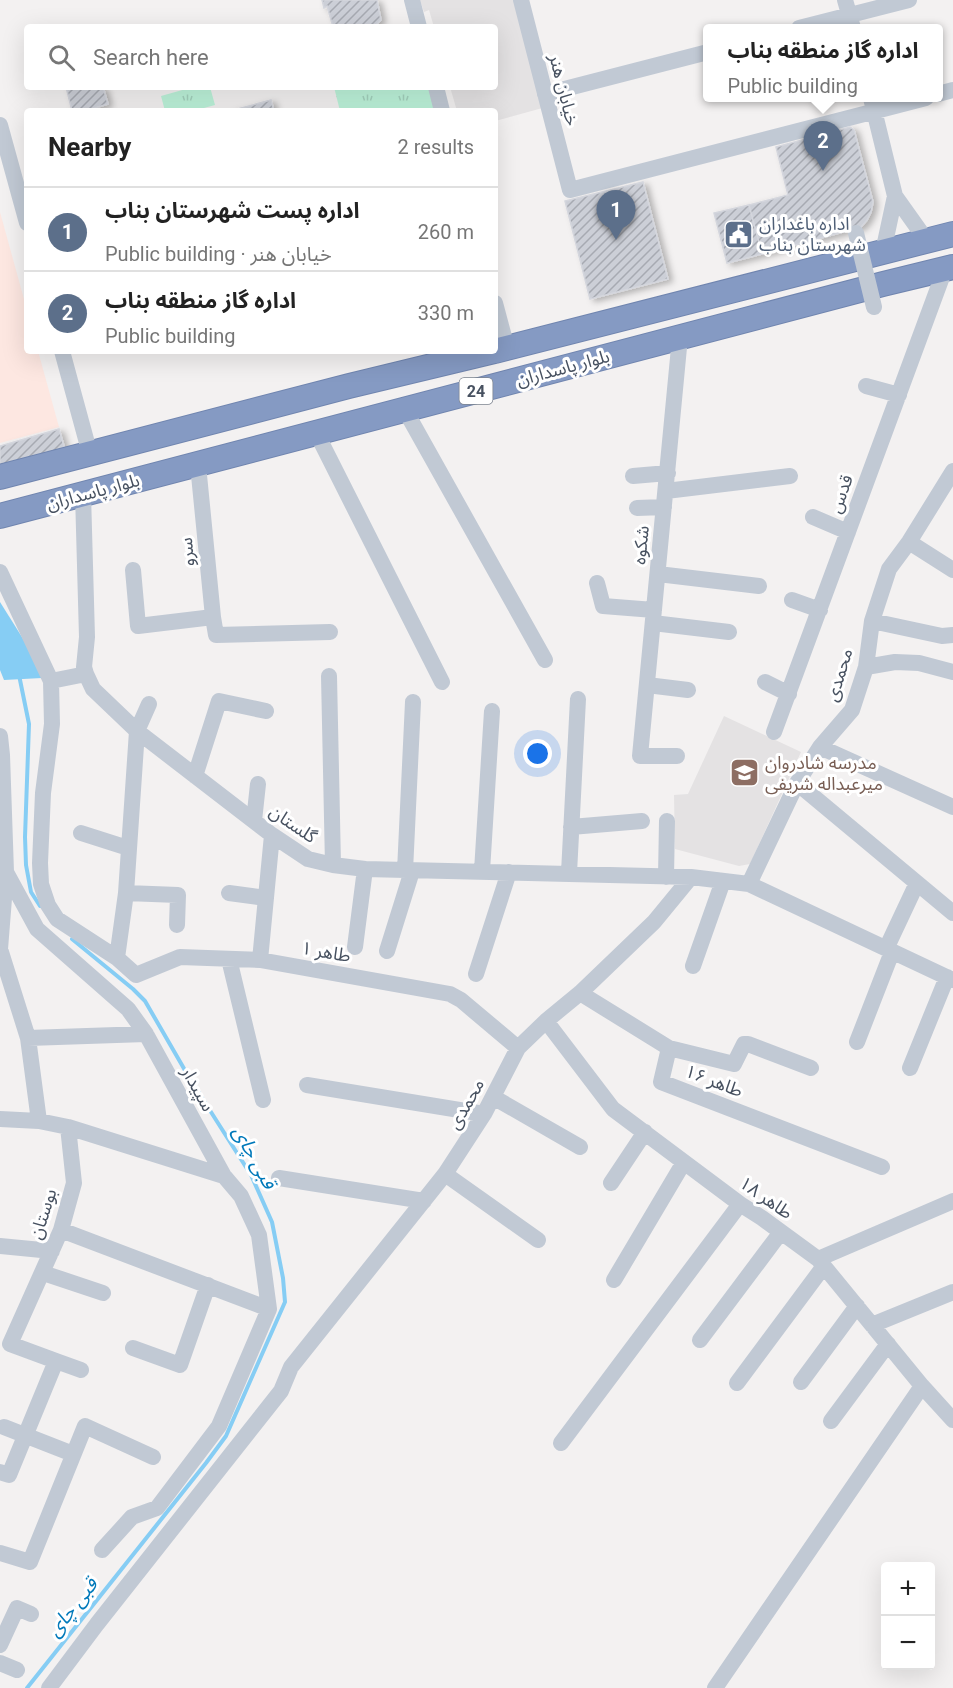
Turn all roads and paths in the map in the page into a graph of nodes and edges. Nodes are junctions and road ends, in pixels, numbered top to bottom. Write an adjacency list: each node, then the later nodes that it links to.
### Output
1 (412, 0): 5 (street)
2 (521, 0): 9 (street, خیابان هنر)
3 (909, 0): 4 (street)
4 (849, 15): 6 (street)
5 (418, 24)
6 (814, 24)
7 (703, 53): 9 (street)
8 (437, 90): 12 (street)
9 (545, 94): 11 (street, خیابان هنر)
10 (890, 102): 11 (street)
11 (872, 104): 14 (street)
12 (441, 108)
13 (0, 125): 15 (street)
14 (895, 196): 18 (street); 19 (street)
15 (24, 212)
16 (856, 233): 21 (street, bridge)
17 (953, 234): 18 (highway, بلوار پاسداران / 24)
18 (927, 241): 19 (highway, بلوار پاسداران / 24)
19 (883, 252): 23 (highway, بلوار پاسداران / 24)
20 (949, 268): 22 (highway, بلوار پاسداران / 24); 27 (street, قدس)
21 (874, 307)
22 (680, 337): 28 (highway, بلوار پاسداران / 24); 33 (street, شکوه)
23 (499, 350)
24 (63, 354): 30 (street)
25 (482, 354): 30 (highway, بلوار پاسداران / 24)
26 (866, 386): 27 (street)
27 (899, 395): 42 (street, قدس)
28 (405, 410): 29 (highway, بلوار پاسداران / 24); 58 (street)
29 (317, 434): 31 (highway, بلوار پاسداران / 24); 64 (street)
30 (90, 454): 36 (highway, بلوار پاسداران / 24)
31 (198, 465): 37 (highway, بلوار پاسداران / 24); 53 (street, سرو)
32 (953, 471): 43 (street, محمدی)
33 (668, 472): 34 (street); 38 (street, شکوه)
34 (633, 476)
35 (790, 476): 38 (street)
36 (0, 477)
37 (83, 494): 40 (highway, بلوار پاسداران / 24); 61 (street)
38 (665, 499): 39 (street); 47 (street, شکوه)
39 (637, 508)
40 (0, 516)
41 (813, 517): 42 (street)
42 (848, 532): 51 (street, قدس)
43 (909, 542): 45 (street); 54 (street, محمدی)
44 (133, 570): 53 (street)
45 (953, 570)
46 (0, 572): 63 (street)
47 (658, 574): 49 (street); 52 (street, شکوه)
48 (597, 583): 52 (street)
49 (759, 586)
50 (792, 600): 51 (street)
51 (820, 610): 68 (street, قدس)
52 (654, 616): 56 (street); 66 (street, شکوه)
53 (213, 617): 55 (street, سرو)
54 (872, 621): 57 (street); 59 (street, محمدی)
55 (330, 632)
56 (729, 632)
57 (953, 635)
58 (545, 660)
59 (866, 667): 60 (street); 77 (street, محمدی)
60 (953, 672)
61 (86, 674): 63 (street); 74 (street, گلستان)
62 (329, 676): 91 (street)
63 (51, 681): 112 (street)
64 (442, 682)
65 (765, 682): 68 (street)
66 (647, 686): 67 (street); 79 (street, شکوه)
67 (688, 690)
68 (789, 694): 75 (street, قدس)
69 (578, 699): 87 (street)
70 (413, 702): 93 (street)
71 (149, 704): 74 (street)
72 (266, 711): 80 (street)
73 (492, 711): 95 (street)
74 (137, 731): 80 (street, گلستان); 90 (street)
75 (774, 732)
76 (0, 736): 78 (street, سپیدار)
77 (820, 747): 81 (street, محمدی); 83 (street)
78 (1, 755): 94 (street, سپیدار)
79 (677, 756)
80 (195, 776): 84 (street, گلستان)
81 (797, 783): 101 (street); 102 (street, محمدی)
82 (258, 784): 84 (street)
83 (953, 807)
84 (254, 821): 89 (street, گلستان)
85 (642, 821): 87 (street)
86 (668, 821): 98 (street)
87 (571, 827): 97 (street)
88 (81, 833): 90 (street)
89 (272, 835): 91 (street, گلستان); 105 (street)
90 (128, 848): 103 (street)
91 (333, 865): 92 (street, گلستان)
92 (365, 869): 93 (street, گلستان); 108 (street)
93 (408, 871): 95 (street, گلستان); 111 (street)
94 (6, 872): 109 (street); 120 (street, سپیدار)
95 (482, 872): 96 (street, گلستان)
96 (509, 872): 97 (street, گلستان); 116 (street)
97 (569, 873): 98 (street, گلستان)
98 (666, 877): 99 (street, گلستان)
99 (691, 877): 100 (street, گلستان); 118 (street, محمدی)
100 (723, 881): 102 (street, گلستان); 115 (street)
101 (917, 883): 106 (street); 110 (street)
102 (749, 884): 110 (street, گلستان)
103 (126, 893): 107 (street); 112 (street)
104 (229, 893): 105 (street)
105 (266, 898): 114 (street)
106 (953, 913)
107 (177, 926)
108 (355, 947)
109 (0, 949): 121 (street)
110 (889, 950): 117 (street, گلستان); 122 (street)
111 (387, 951)
112 (117, 958): 113 (street, طاهر ۱)
113 (229, 959): 114 (street, طاهر ۱); 129 (street)
114 (260, 960): 123 (street, طاهر ۱)
115 (693, 966)
116 (476, 974)
117 (950, 979): 126 (street)
118 (580, 993): 119 (street, محمدی); 124 (street, طاهر ۱۶)
119 (546, 1021): 123 (street, محمدی); 134 (street, طاهر ۱۸)
120 (146, 1034): 121 (street); 139 (street, سپیدار)
121 (28, 1038): 132 (street)
122 (856, 1042)
123 (518, 1048): 128 (street, محمدی)
124 (669, 1048): 125 (street); 137 (street, طاهر ۱۶)
125 (811, 1068)
126 (910, 1068)
127 (307, 1085): 130 (street)
128 (493, 1097): 130 (street, محمدی); 135 (street)
129 (263, 1100)
130 (484, 1114): 138 (street, محمدی)
131 (0, 1119): 132 (street)
132 (39, 1121): 133 (street)
133 (68, 1127): 139 (street); 145 (street, بوستان)
134 (645, 1132): 136 (street, طاهر ۱۸); 141 (street)
135 (580, 1147)
136 (684, 1162): 144 (street, طاهر ۱۸); 152 (street)
137 (882, 1167)
138 (445, 1174): 142 (street, محمدی); 147 (street)
139 (224, 1176): 157 (street, سپیدار)
140 (279, 1178): 142 (street)
141 (611, 1183)
142 (424, 1201): 181 (street, محمدی)
143 (953, 1201): 150 (street)
144 (740, 1204): 146 (street, طاهر ۱۸); 171 (street)
145 (61, 1230): 149 (street, بوستان); 153 (street)
146 (781, 1232): 150 (street, طاهر ۱۸); 159 (street)
147 (538, 1240)
148 (0, 1246): 149 (street)
149 (52, 1251): 151 (street, بوستان)
150 (821, 1263): 156 (street, طاهر ۱۸); 165 (street)
151 (43, 1273): 155 (street); 162 (street, بوستان)
152 (614, 1280)
153 (208, 1286): 157 (street); 161 (street)
154 (953, 1292): 158 (street)
155 (103, 1293)
156 (857, 1306): 158 (street, طاهر ۱۸); 164 (street)
157 (269, 1308): 175 (street)
158 (872, 1325): 160 (street, طاهر ۱۸)
159 (700, 1340)
160 (888, 1344): 166 (street, طاهر ۱۸); 168 (street)
161 (133, 1348)
162 (56, 1361): 163 (street); 170 (street)
163 (81, 1370)
164 (801, 1382)
165 (737, 1383)
166 (922, 1386): 167 (street, طاهر ۱۸); 182 (street)
167 (953, 1420)
168 (831, 1421)
169 (4, 1428): 170 (street)
170 (26, 1436): 172 (street); 174 (street)
171 (561, 1443)
172 (73, 1454): 173 (street); 176 (street)
173 (153, 1457)
174 (4, 1473)
175 (102, 1550)
176 (0, 1553)
177 (31, 1614): 178 (street)
178 (0, 1645)
179 (0, 1663): 180 (street)
180 (17, 1670)
181 (49, 1688)
182 (715, 1688)

